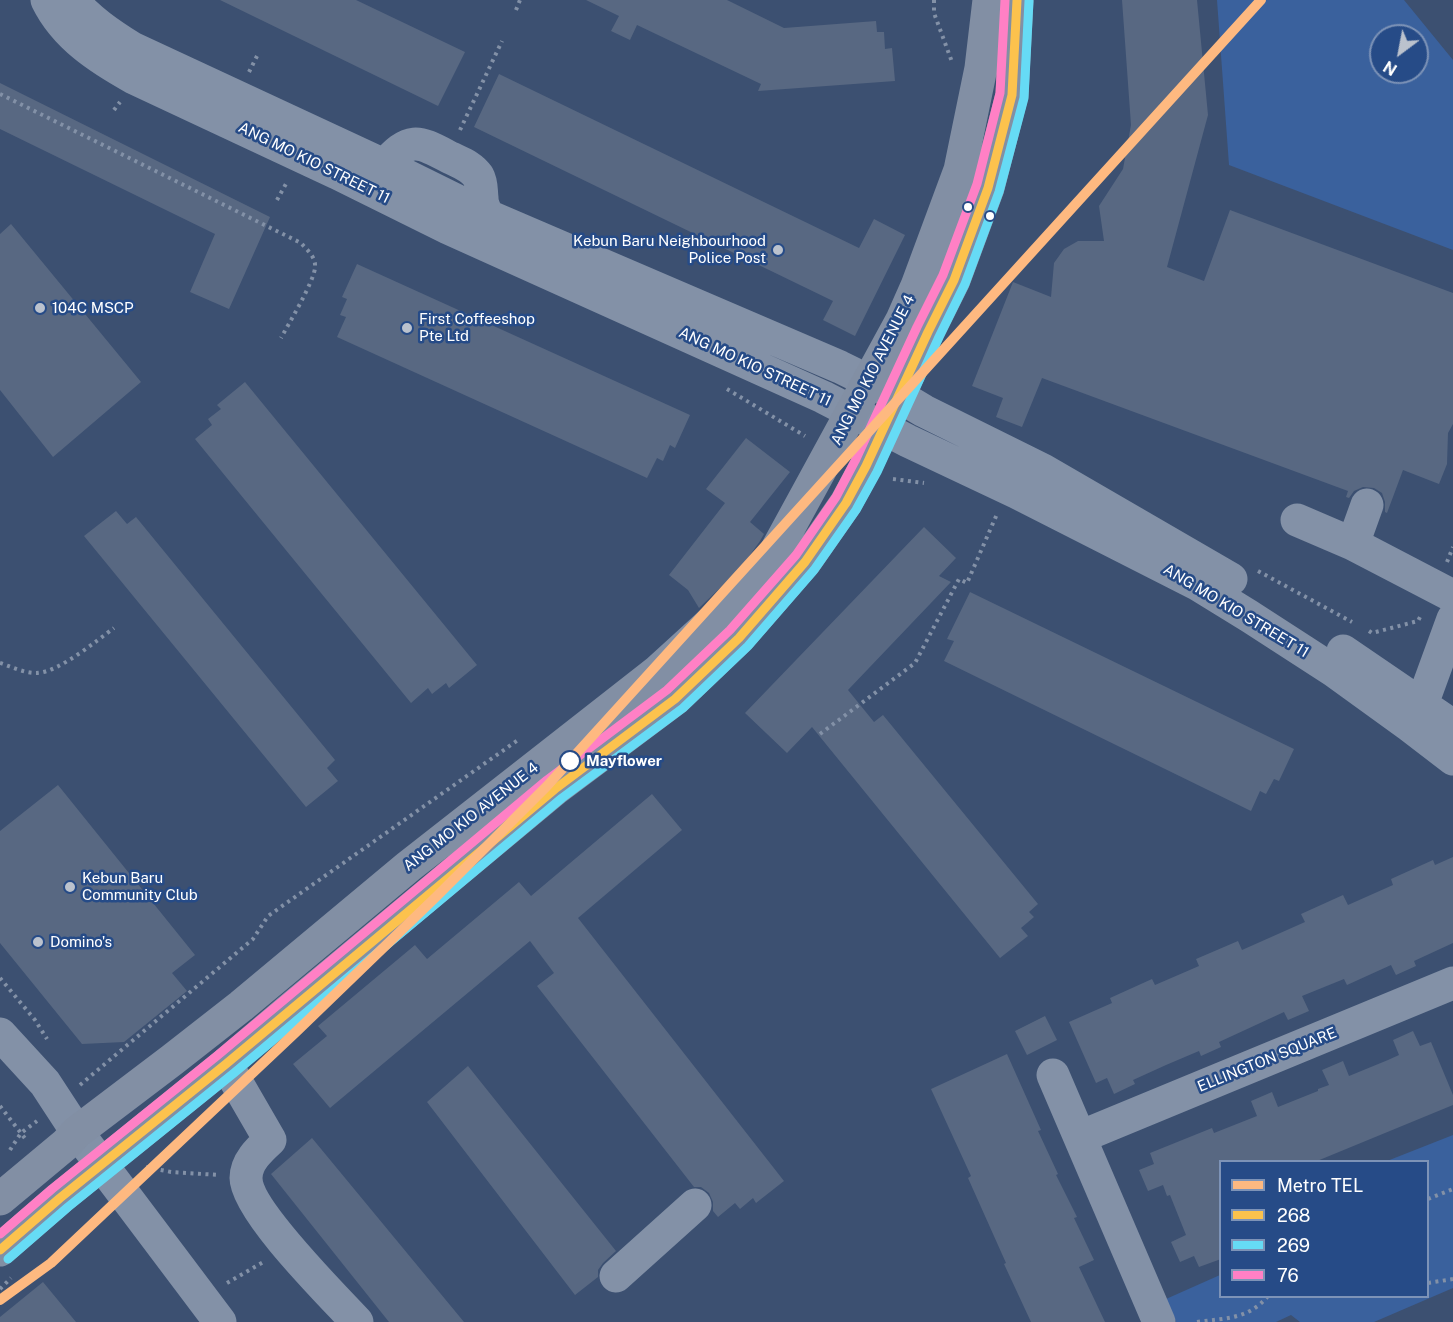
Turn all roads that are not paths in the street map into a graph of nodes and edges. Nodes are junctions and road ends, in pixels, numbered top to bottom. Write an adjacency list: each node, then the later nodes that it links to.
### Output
1 (47, 0): 9 (street, ANG MO KIO STREET 11)
2 (72, 0): 5 (street, ANG MO KIO STREET 11)
3 (989, 0): 7 (main road, ANG MO KIO AVENUE 4)
4 (1017, 0): 8 (main road, ANG MO KIO AVENUE 4)
5 (384, 166): 6 (street, ANG MO KIO STREET 11); 6 (street)
6 (488, 216): 7 (street, ANG MO KIO STREET 11)
7 (868, 381): 8 (street, ANG MO KIO STREET 11); 9 (main road, ANG MO KIO AVENUE 4)
8 (899, 396): 10 (main road, ANG MO KIO AVENUE 4); 16 (street, ANG MO KIO STREET 11)
9 (850, 412): 10 (street, ANG MO KIO STREET 11); 23 (main road, ANG MO KIO AVENUE 4)
10 (883, 429): 16 (street, ANG MO KIO STREET 11); 21 (main road, ANG MO KIO AVENUE 4)
11 (1367, 505): 13 (street)
12 (1297, 520): 13 (street)
13 (1353, 544): 14 (street)
14 (1445, 592)
15 (1453, 619): 16 (street)
16 (1416, 715): 17 (street, ANG MO KIO STREET 11); 18 (street, ANG MO KIO STREET 11)
17 (1453, 726)
18 (1453, 759)
19 (1453, 984): 24 (street, ELLINGTON SQUARE)
20 (0, 1034): 23 (street)
21 (226, 1064): 25 (main road, ANG MO KIO AVENUE 4); 32 (street)
22 (1053, 1075): 24 (street)
23 (85, 1126): 25 (street); 26 (main road, ANG MO KIO AVENUE 4)
24 (1080, 1137): 33 (street)
25 (120, 1162): 28 (main road, ANG MO KIO AVENUE 4); 30 (street); 31 (street)
26 (0, 1199)
27 (695, 1206): 29 (street)
28 (0, 1250)
29 (616, 1276)
30 (219, 1322)
31 (245, 1322)
32 (357, 1322)
33 (1159, 1322)

